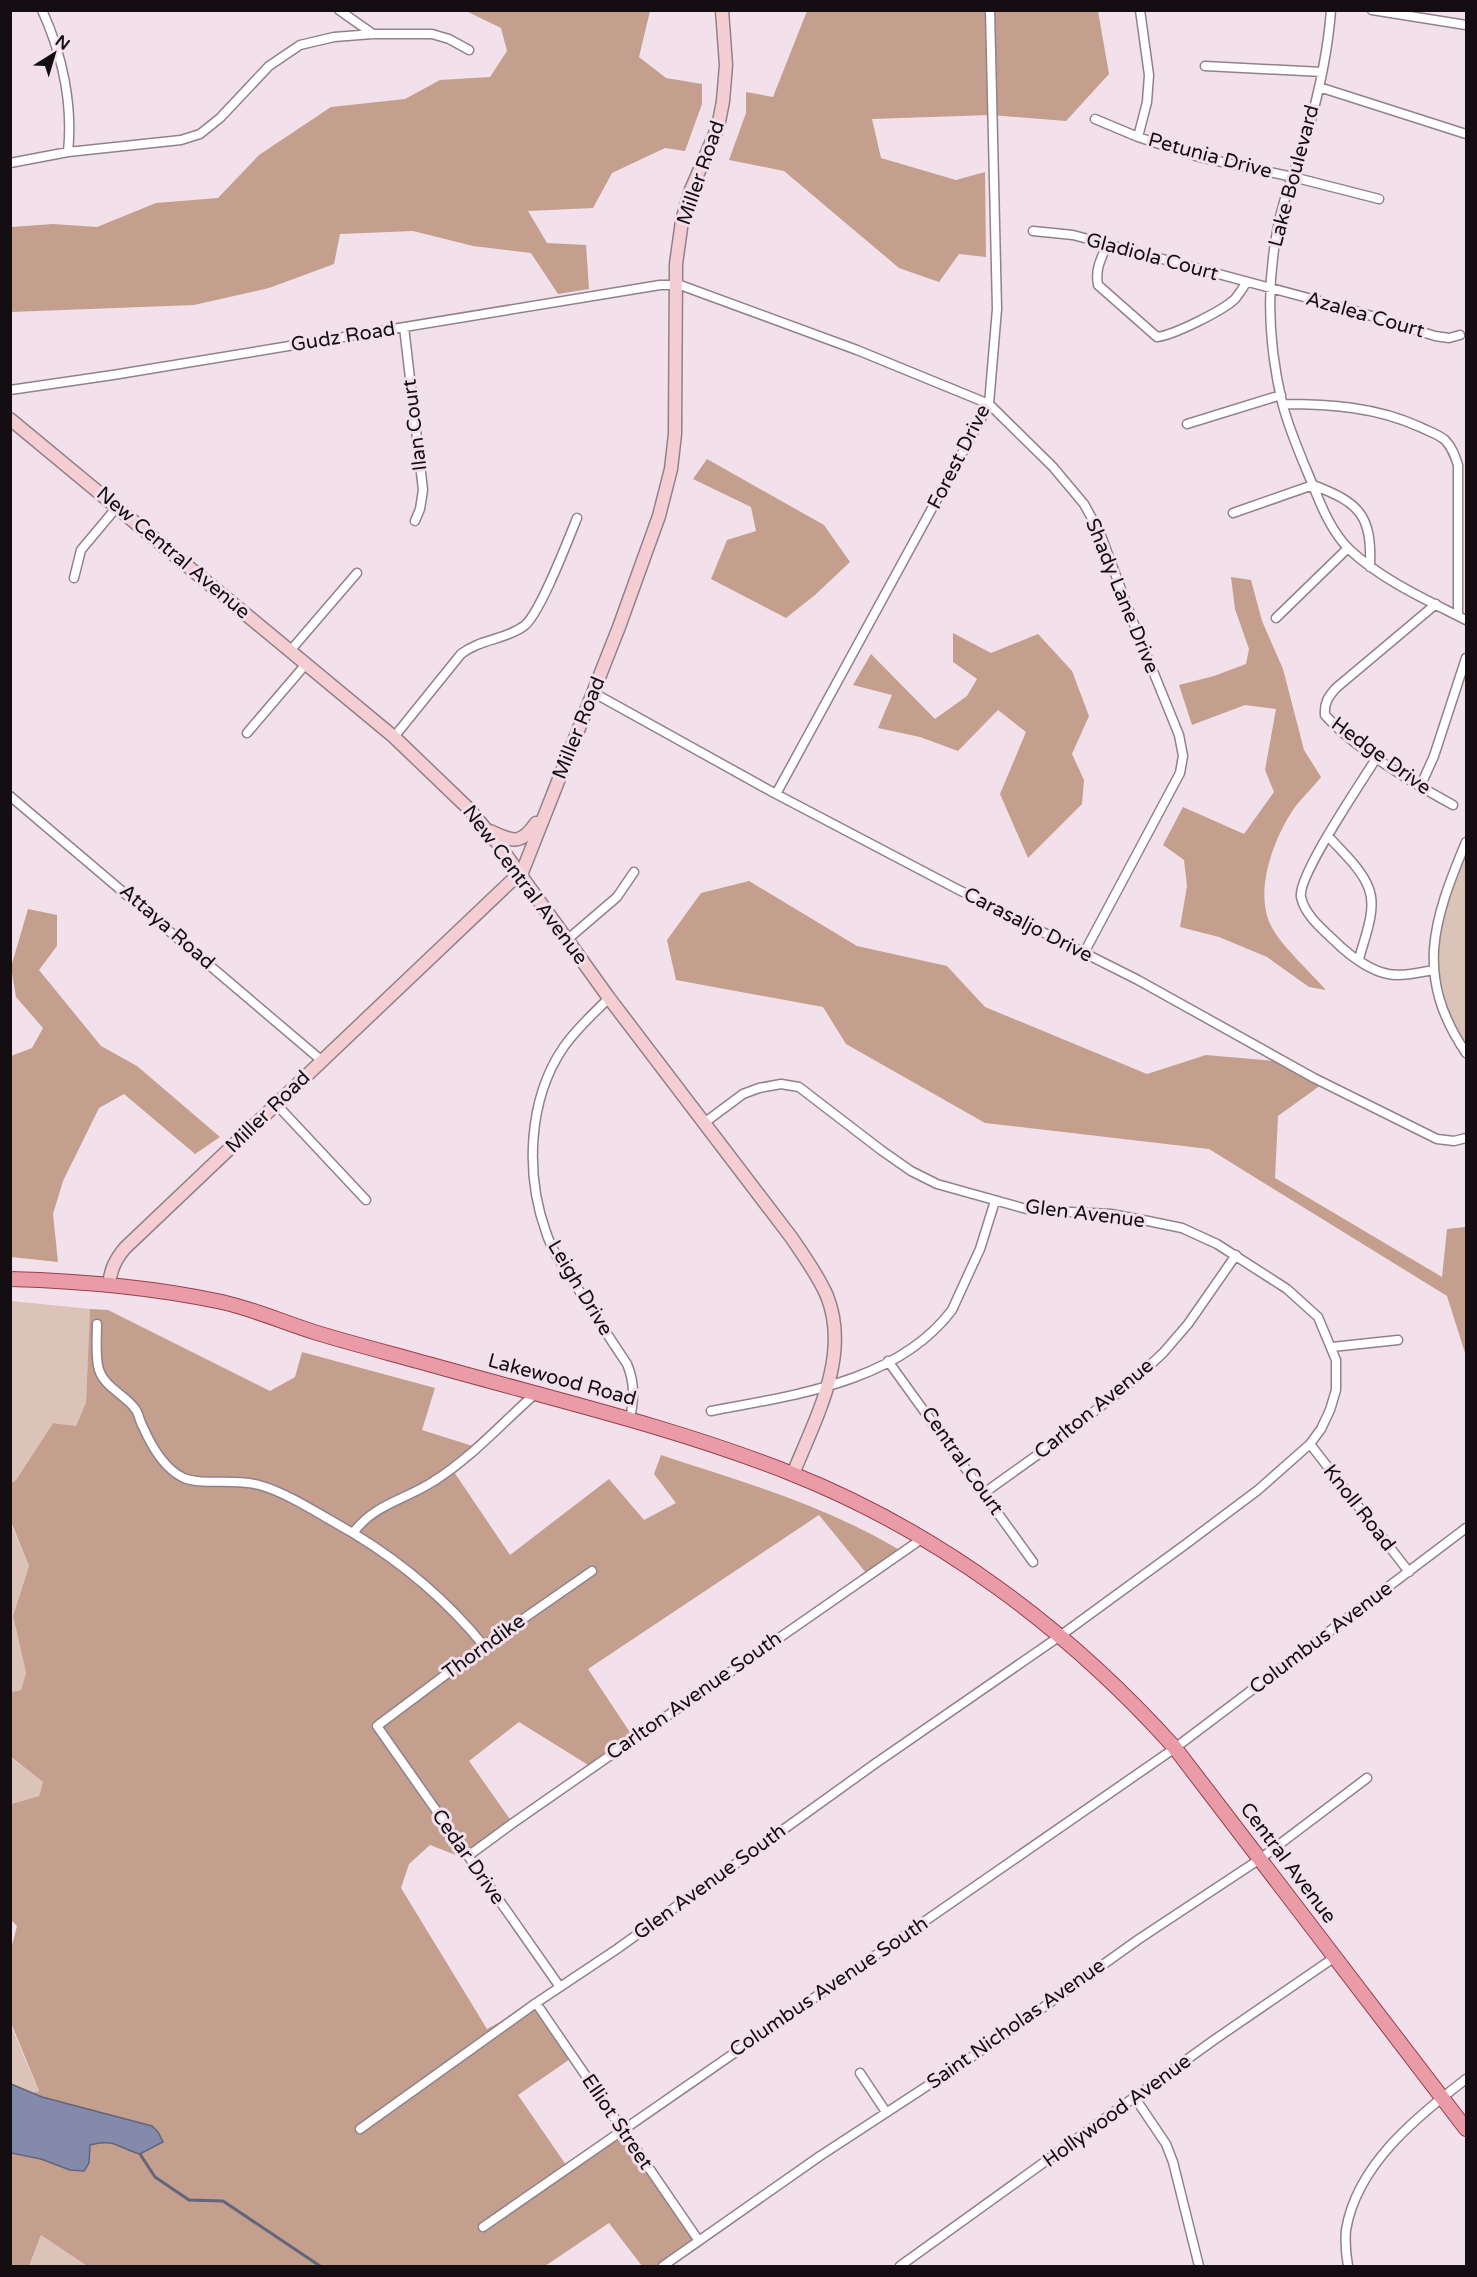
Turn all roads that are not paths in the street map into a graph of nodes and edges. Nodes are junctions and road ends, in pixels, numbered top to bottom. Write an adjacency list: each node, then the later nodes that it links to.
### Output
1 (42, 10): 17 (street)
2 (339, 10): 9 (street)
3 (722, 10): 24 (street, Miller Road)
4 (990, 10): 30 (street, Forest Drive)
5 (1140, 10): 16 (street)
6 (1331, 10): 12 (street, Lake Boulevard)
7 (1372, 10): 8 (street)
8 (1467, 25)
9 (373, 34): 10 (street); 17 (street)
10 (469, 50)
11 (1205, 66): 12 (street)
12 (1322, 72): 13 (street, Lake Boulevard)
13 (1319, 87): 15 (street); 19 (street, Lake Boulevard)
14 (1095, 119): 16 (street, Petunia Drive)
15 (1467, 134)
16 (1138, 137): 19 (street, Petunia Drive)
17 (68, 152): 18 (street)
18 (10, 163)
19 (1293, 177): 20 (street, Petunia Drive); 25 (street, Lake Boulevard)
20 (1378, 199)
21 (1033, 231): 22 (street, Gladiola Court)
22 (1107, 245): 23 (street, Gladiola Court); 23 (street)
23 (1246, 283): 25 (street, Gladiola Court)
24 (676, 285): 26 (street, Gudz Road); 30 (street, Shady Lane Drive); 48 (street, Miller Road)
25 (1270, 289): 27 (street, Azalea Court); 29 (street, Lake Boulevard)
26 (404, 327): 28 (street, Gudz Road); 37 (street, Ilan Court)
27 (1460, 335)
28 (10, 390)
29 (1282, 399): 32 (street); 33 (street, Lake Boulevard); 43 (street)
30 (989, 404): 53 (street, Forest Drive); 63 (street, Shady Lane Drive)
31 (10, 419): 34 (street, New Central Avenue)
32 (1187, 424)
33 (1313, 485): 35 (street); 38 (street, Lake Boulevard); 39 (street)
34 (117, 507): 41 (street); 45 (street, New Central Avenue)
35 (1233, 513)
36 (578, 518): 50 (street)
37 (415, 520)
38 (1348, 548): 39 (street, Lake Boulevard); 44 (street)
39 (1370, 567): 42 (street, Lake Boulevard)
40 (357, 573): 45 (street)
41 (74, 578)
42 (1436, 604): 43 (street, Lake Boulevard); 51 (street, Hedge Drive)
43 (1462, 617)
44 (1276, 618)
45 (290, 651): 47 (street, New Central Avenue)
46 (1467, 658): 52 (street)
47 (306, 664): 49 (street); 50 (street, New Central Avenue)
48 (594, 693): 53 (street, Carasaljo Drive); 55 (street, Miller Road)
49 (247, 734)
50 (394, 737): 57 (street, New Central Avenue)
51 (1377, 757): 52 (street, Hedge Drive); 58 (street)
52 (1420, 787): 56 (street, Hedge Drive)
53 (776, 794): 63 (street, Carasaljo Drive)
54 (10, 796): 68 (street, Attaya Road)
55 (551, 799): 57 (street); 61 (street, Miller Road)
56 (1453, 805)
57 (487, 830): 61 (street, New Central Avenue)
58 (1328, 836): 64 (street); 64 (street)
59 (1467, 842): 65 (street)
60 (634, 872): 62 (street)
61 (520, 874): 62 (street, New Central Avenue); 68 (street, Miller Road)
62 (568, 939): 66 (street, New Central Avenue)
63 (1083, 953): 71 (street, Carasaljo Drive)
64 (1359, 960): 65 (street)
65 (1434, 970): 67 (street)
66 (609, 998): 70 (street, New Central Avenue); 84 (street, Leigh Drive)
67 (1467, 1053)
68 (321, 1060): 69 (street, Miller Road)
69 (276, 1104): 72 (street); 76 (street, Miller Road)
70 (705, 1123): 73 (street, Glen Avenue); 81 (street, New Central Avenue)
71 (1467, 1138)
72 (366, 1200)
73 (994, 1201): 74 (street, Glen Avenue); 80 (street)
74 (1236, 1255): 79 (street, Glen Avenue); 87 (street, Carlton Avenue)
75 (10, 1279): 76 (main road, Lakewood Road)
76 (109, 1284): 82 (main road, Lakewood Road)
77 (97, 1324): 89 (street)
78 (1398, 1340): 79 (street)
79 (1332, 1347): 85 (street, Glen Avenue)
80 (888, 1361): 81 (street); 87 (street, Central Court)
81 (827, 1387): 83 (street); 86 (street, New Central Avenue)
82 (535, 1394): 84 (main road, Lakewood Road); 89 (street)
83 (711, 1411)
84 (630, 1419): 86 (main road, Lakewood Road)
85 (1310, 1444): 93 (street, Knoll Road); 94 (street, Glen Avenue)
86 (793, 1474): 90 (main road, Lakewood Road)
87 (984, 1493): 91 (street, Central Court)
88 (1467, 1528): 93 (street, Columbus Avenue)
89 (353, 1533): 95 (street)
90 (922, 1538): 94 (main road, Lakewood Road); 99 (street, Carlton Avenue South)
91 (1033, 1562)
92 (592, 1571): 95 (street, Thorndike)
93 (1409, 1572): 97 (street, Columbus Avenue)
94 (1060, 1636): 97 (main road, Central Avenue); 102 (street, Glen Avenue South)
95 (484, 1646): 96 (street, Thorndike)
96 (377, 1726): 99 (street, Cedar Drive)
97 (1175, 1748): 100 (main road, Central Avenue); 111 (street, Columbus Avenue South)
98 (1367, 1778): 100 (street, Saint Nicholas Avenue)
99 (468, 1856): 102 (street, Cedar Drive)
100 (1260, 1859): 101 (main road, Central Avenue); 108 (street, Saint Nicholas Avenue)
101 (1335, 1958): 106 (main road, Central Avenue); 107 (street, Hollywood Avenue)
102 (560, 1988): 103 (street, Glen Avenue South)
103 (536, 2003): 109 (street, Glen Avenue South); 111 (street, Elliot Street)
104 (860, 2073): 108 (street)
105 (1467, 2079): 106 (street)
106 (1443, 2097): 110 (main road, Central Avenue); 117 (street)
107 (1135, 2098): 115 (street, Hollywood Avenue); 116 (street)
108 (886, 2112): 113 (street, Saint Nicholas Avenue)
109 (360, 2129)
110 (1467, 2129)
111 (622, 2130): 112 (street, Columbus Avenue South); 113 (street, Elliot Street)
112 (483, 2227)
113 (699, 2241): 114 (street, Saint Nicholas Avenue)
114 (663, 2266)
115 (900, 2266)
116 (1199, 2266)
117 (1348, 2266)

